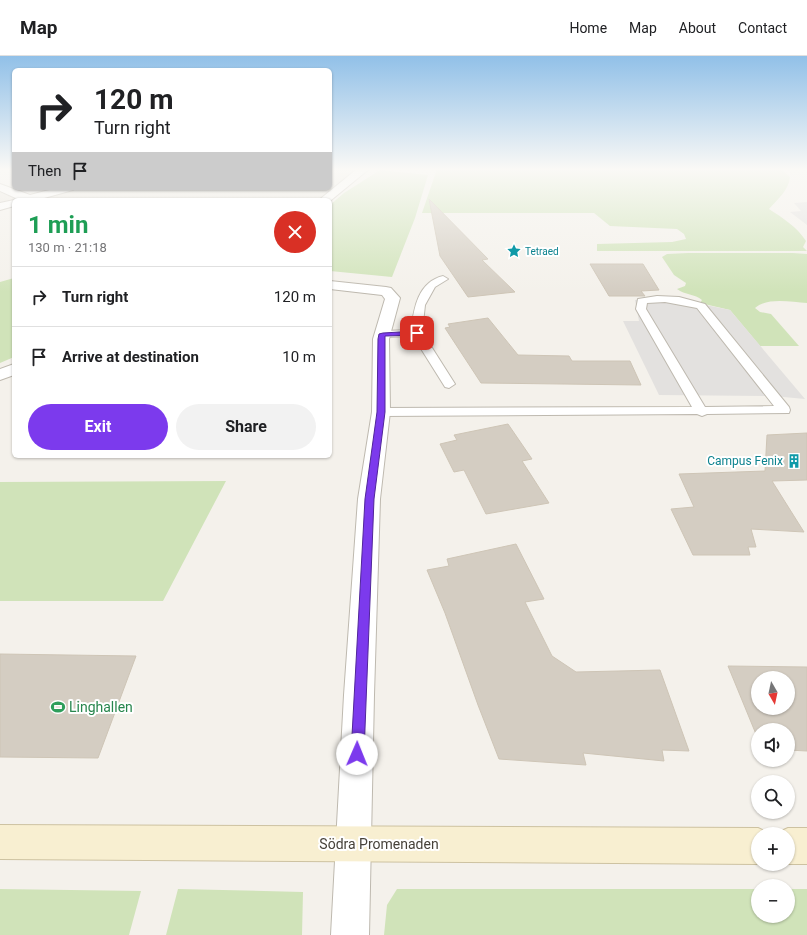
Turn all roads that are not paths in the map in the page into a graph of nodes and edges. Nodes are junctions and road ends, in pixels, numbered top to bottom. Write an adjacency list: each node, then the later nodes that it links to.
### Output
1 (443, 279): 3 (lane)
2 (332, 285): 4 (street)
3 (417, 333): 4 (lane); 7 (lane)
4 (383, 334): 8 (street)
5 (12, 370): 6 (street)
6 (0, 375)
7 (449, 384)
8 (381, 412): 9 (lane); 11 (street)
9 (702, 412): 9 (lane)
10 (0, 842): 11 (main road, Södra Promenaden)
11 (355, 844): 12 (main road, Södra Promenaden); 15 (street)
12 (751, 846)
13 (795, 846): 14 (main road)
14 (807, 846)
15 (350, 935)

